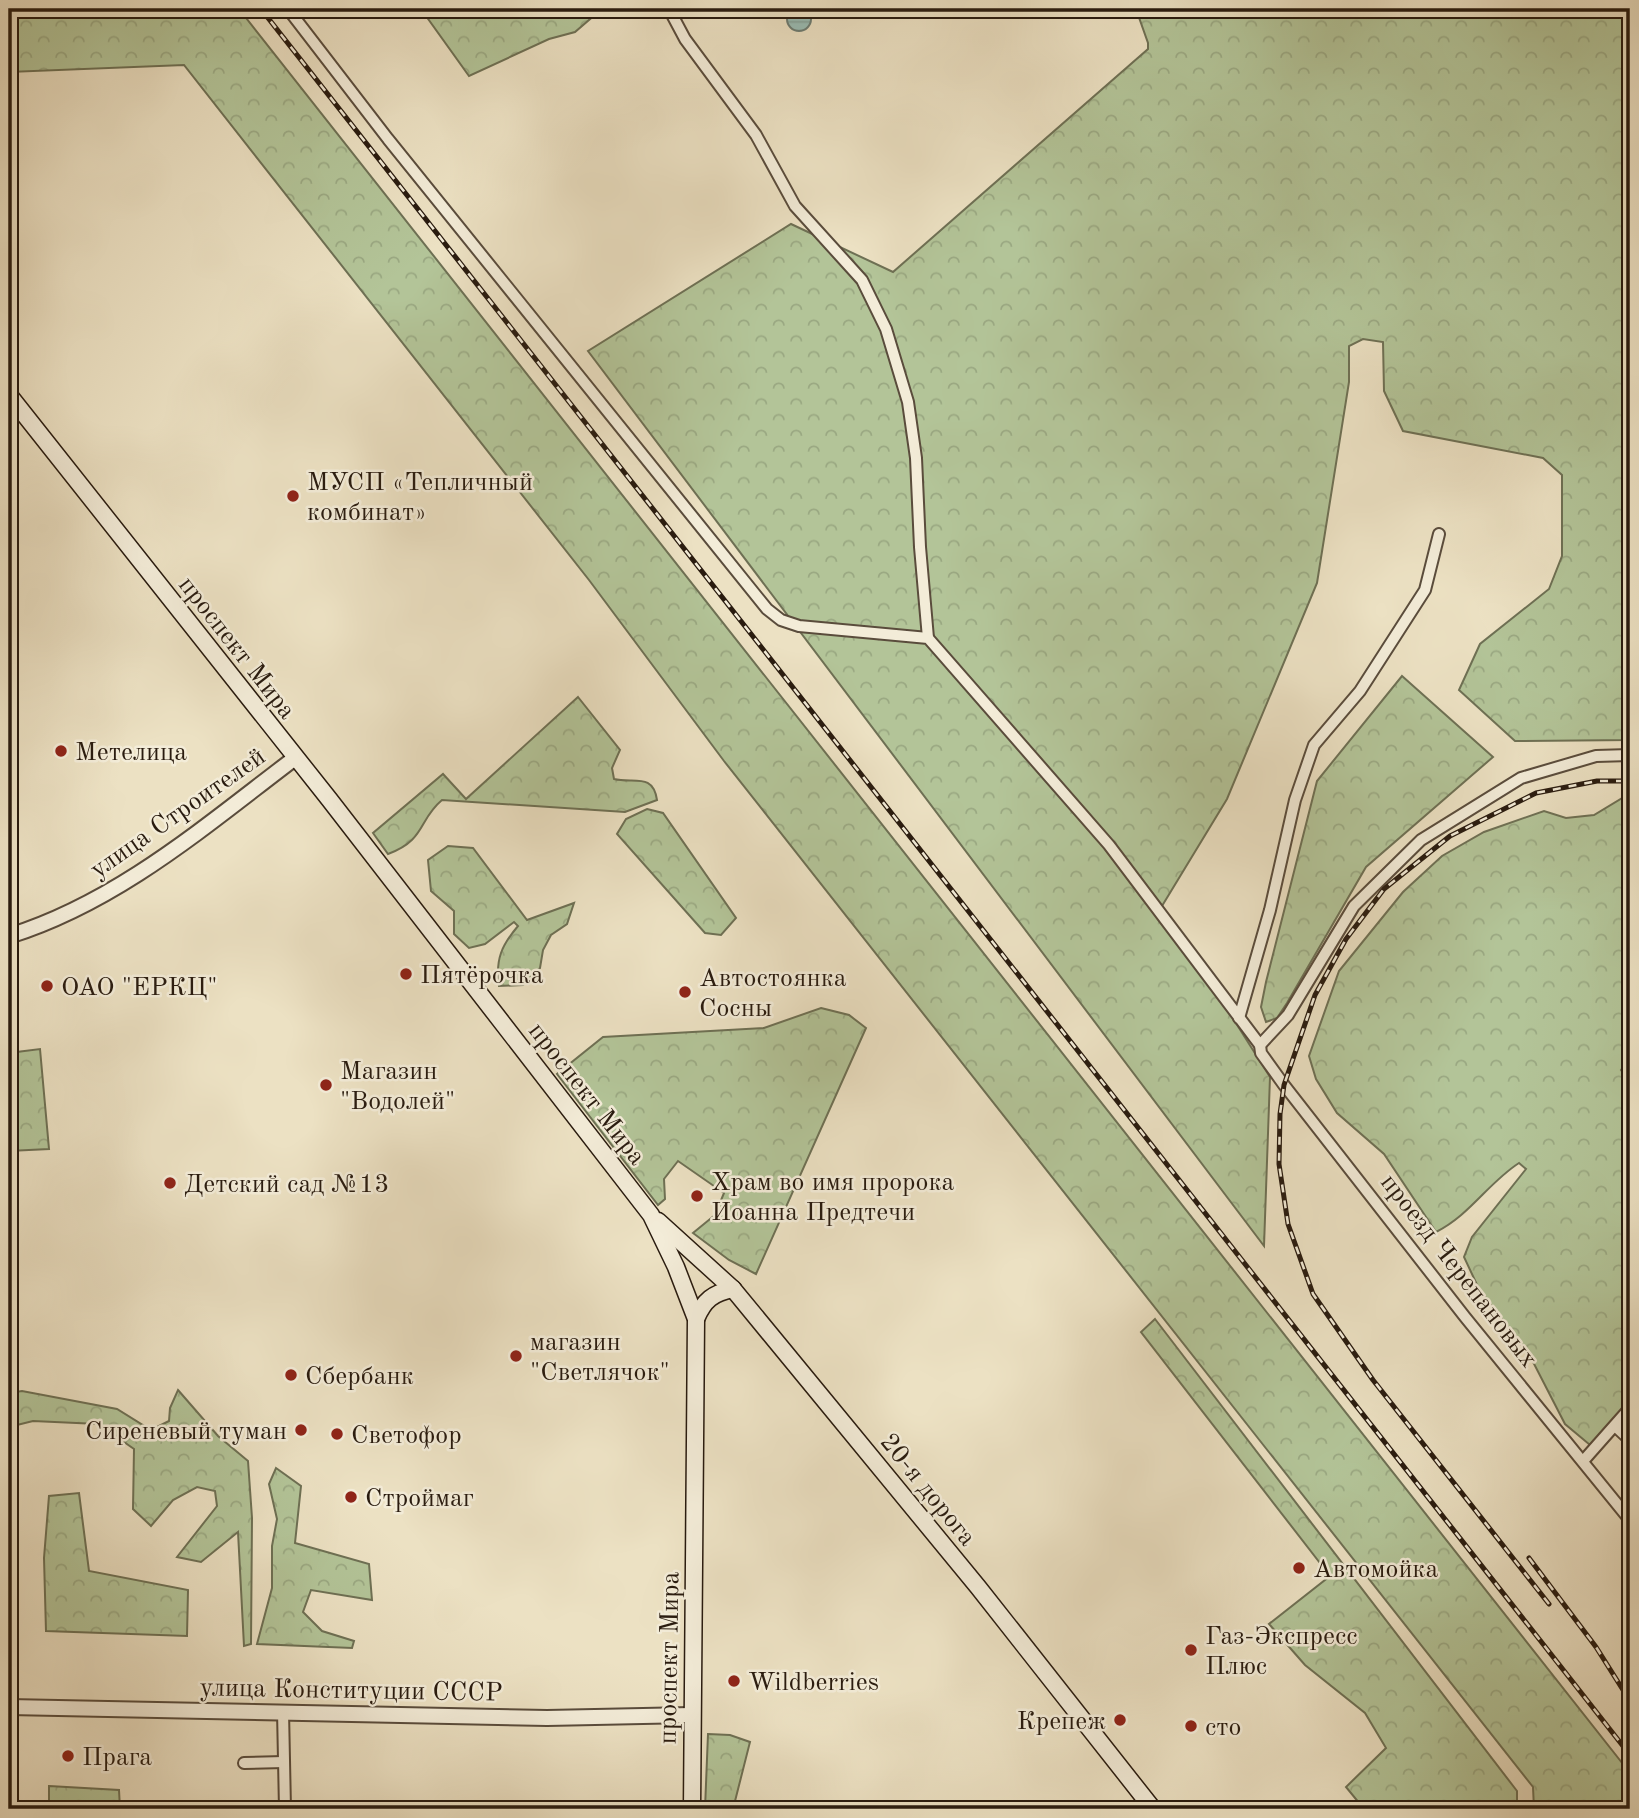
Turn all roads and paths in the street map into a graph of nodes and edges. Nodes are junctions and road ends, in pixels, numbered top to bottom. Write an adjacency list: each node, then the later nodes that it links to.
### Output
1 (288, 9): 5 (street)
2 (669, 9): 5 (street)
3 (9, 395): 7 (main road, проспект Мира)
4 (1439, 534): 9 (street)
5 (928, 638): 9 (street, проезд Черепановых)
6 (1630, 755): 10 (street)
7 (295, 758): 8 (street, улица Строителей); 11 (main road, проспект Мира)
8 (9, 936)
9 (1239, 1018): 10 (street, проезд Черепановых)
10 (1260, 1045): 17 (street, проезд Черепановых)
11 (651, 1215): 12 (main road, 20-я дорога); 13 (main road, проспект Мира)
12 (733, 1289): 13 (main road); 26 (main road, 20-я дорога)
13 (696, 1319): 21 (main road, проспект Мира)
14 (1630, 1408): 15 (street)
15 (1615, 1426): 16 (street); 17 (street)
16 (1630, 1440)
17 (1584, 1460): 18 (street, проезд Черепановых)
18 (1630, 1520)
19 (9, 1707): 20 (street, улица Конституции СССР)
20 (283, 1711): 21 (street, улица Конституции СССР); 22 (street)
21 (691, 1715): 25 (main road, проспект Мира)
22 (284, 1762): 23 (street); 24 (street)
23 (244, 1763)
24 (285, 1809)
25 (692, 1809)
26 (1153, 1809)

